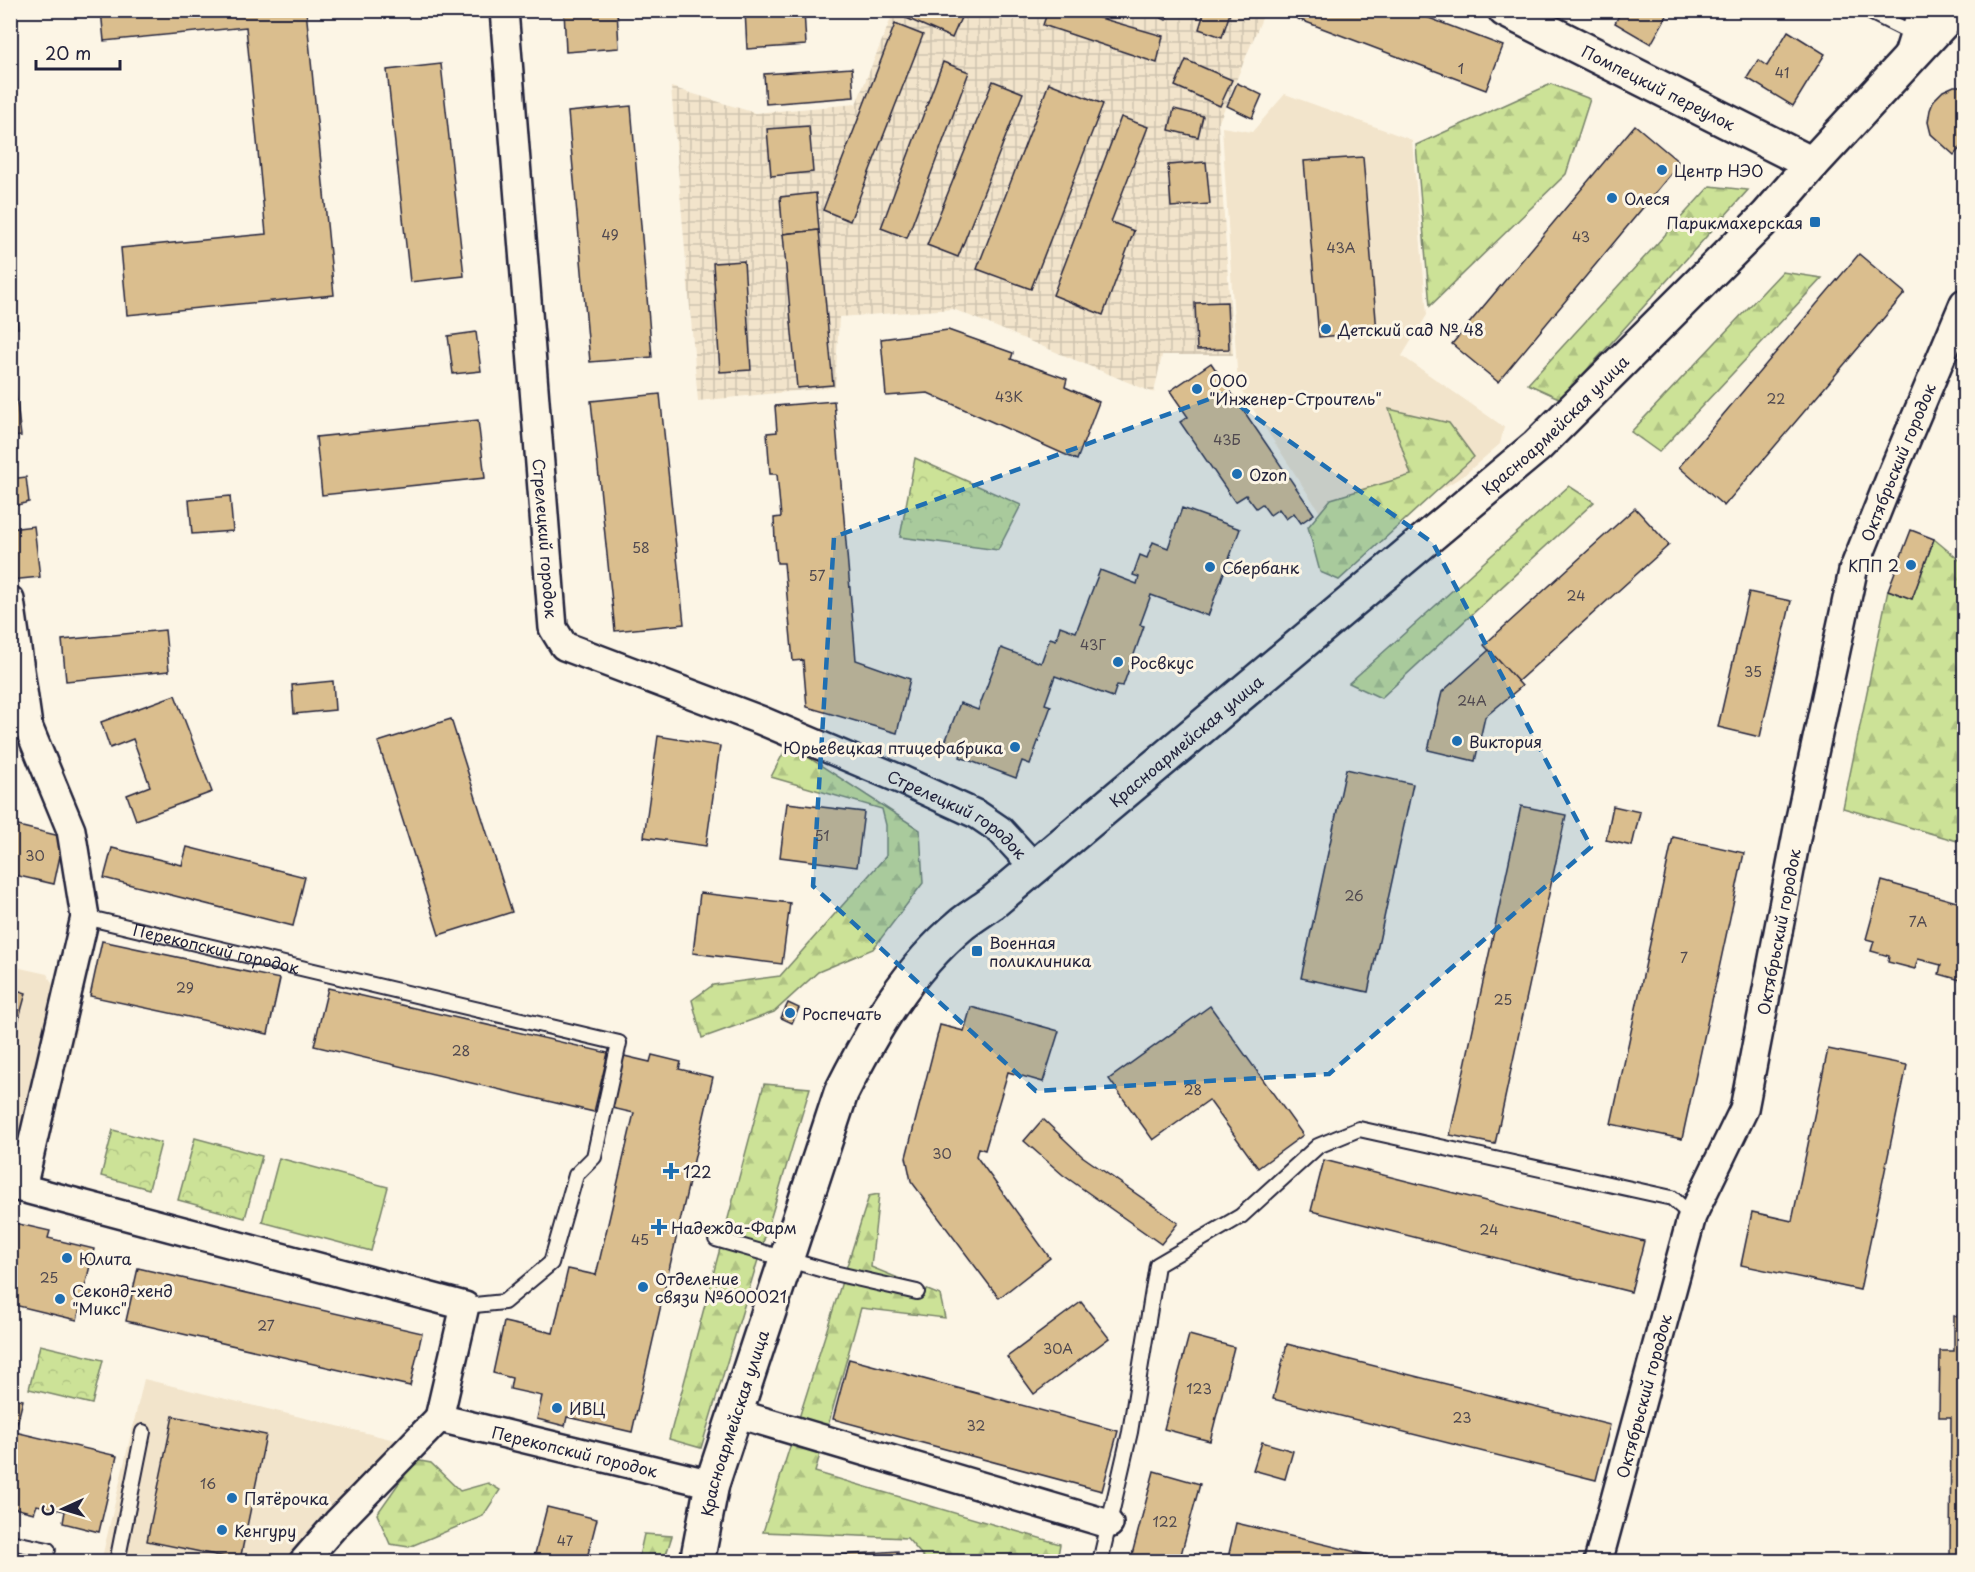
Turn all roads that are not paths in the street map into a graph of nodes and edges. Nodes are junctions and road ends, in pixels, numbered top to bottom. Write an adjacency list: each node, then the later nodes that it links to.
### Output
1 (504, 10): 9 (street, Стрелецкий городок)
2 (1506, 10): 6 (street, Помпецкий переулок)
3 (1866, 10): 5 (lane)
4 (1954, 10): 5 (street, Красноармейская улица)
5 (1913, 36): 6 (street, Красноармейская улица)
6 (1812, 164): 9 (street, Красноармейская улица)
7 (1965, 303): 12 (street, Октябрьский городок)
8 (10, 600): 10 (street)
9 (1035, 868): 14 (street, Красноармейская улица)
10 (85, 917): 11 (street); 16 (lane, Перекопский городок)
11 (16, 1186): 16 (street)
12 (1692, 1216): 21 (lane); 28 (street, Октябрьский городок)
13 (717, 1239): 14 (lane)
14 (785, 1261): 15 (lane); 17 (street, Красноармейская улица)
15 (917, 1292)
16 (465, 1306): 18 (street)
17 (735, 1413): 20 (street, Красноармейская улица); 21 (street)
18 (439, 1418): 20 (street, Перекопский городок); 25 (street)
19 (143, 1432): 24 (lane)
20 (712, 1484): 26 (street, Красноармейская улица)
21 (1109, 1524): 27 (lane)
22 (10, 1542): 23 (lane)
23 (48, 1550)
24 (117, 1562)
25 (303, 1562)
26 (697, 1562)
27 (1100, 1562)
28 (1598, 1562)

